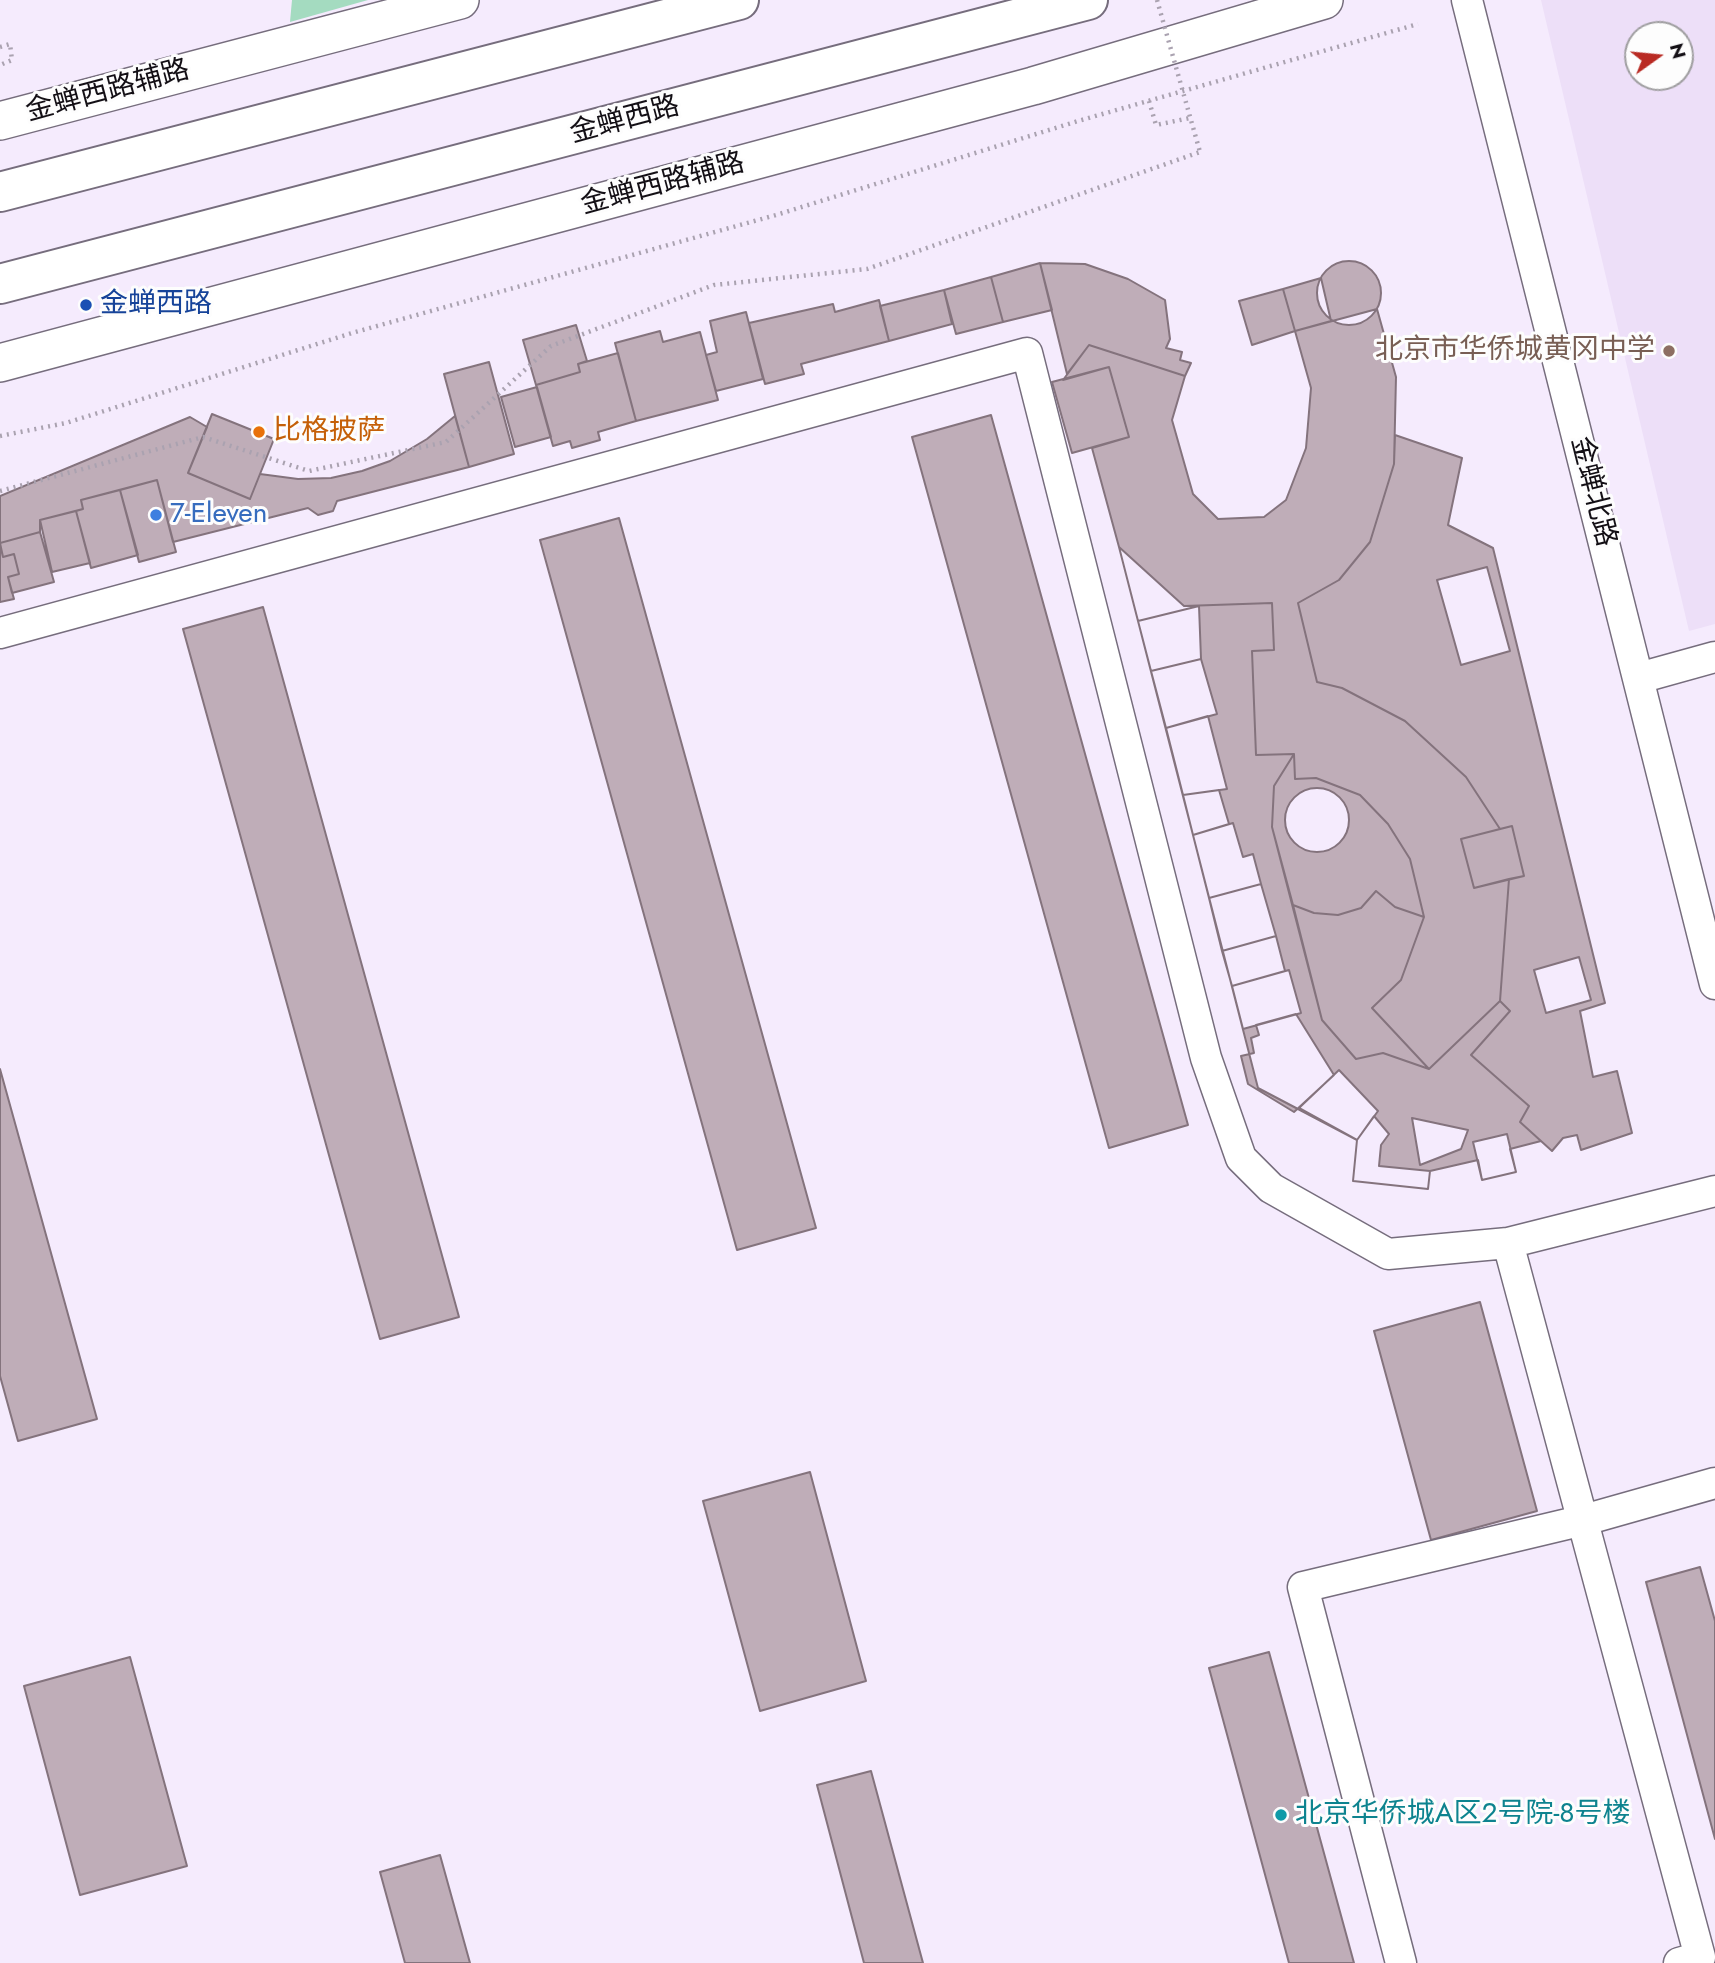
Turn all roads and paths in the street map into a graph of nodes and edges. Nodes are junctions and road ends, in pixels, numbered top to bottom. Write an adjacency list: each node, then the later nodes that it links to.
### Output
1 (460, 0): 12 (street, 金蝉西路辅路)
2 (739, 0): 13 (main road)
3 (1088, 0): 14 (main road, 金蝉西路)
4 (1157, 0): 11 (path, bridge)
5 (1324, 0): 15 (street, 金蝉西路辅路)
6 (1467, 0): 20 (street, 金蝉北路)
7 (1418, 24): 10 (path)
8 (0, 47): 9 (path)
9 (0, 65)
10 (1149, 101): 11 (path); 16 (path)
11 (1190, 118): 17 (path, bridge)
12 (0, 121)
13 (0, 192)
14 (0, 284)
15 (0, 363)
16 (0, 436)
17 (0, 491)
18 (0, 633): 23 (street)
19 (1715, 657): 20 (street)
20 (1639, 678): 21 (street, 金蝉北路)
21 (1715, 984)
22 (1715, 1191): 23 (street)
23 (1508, 1243): 25 (street)
24 (1715, 1483): 25 (street)
25 (1584, 1520): 26 (street); 27 (street)
26 (1401, 1963)
27 (1678, 1963)

